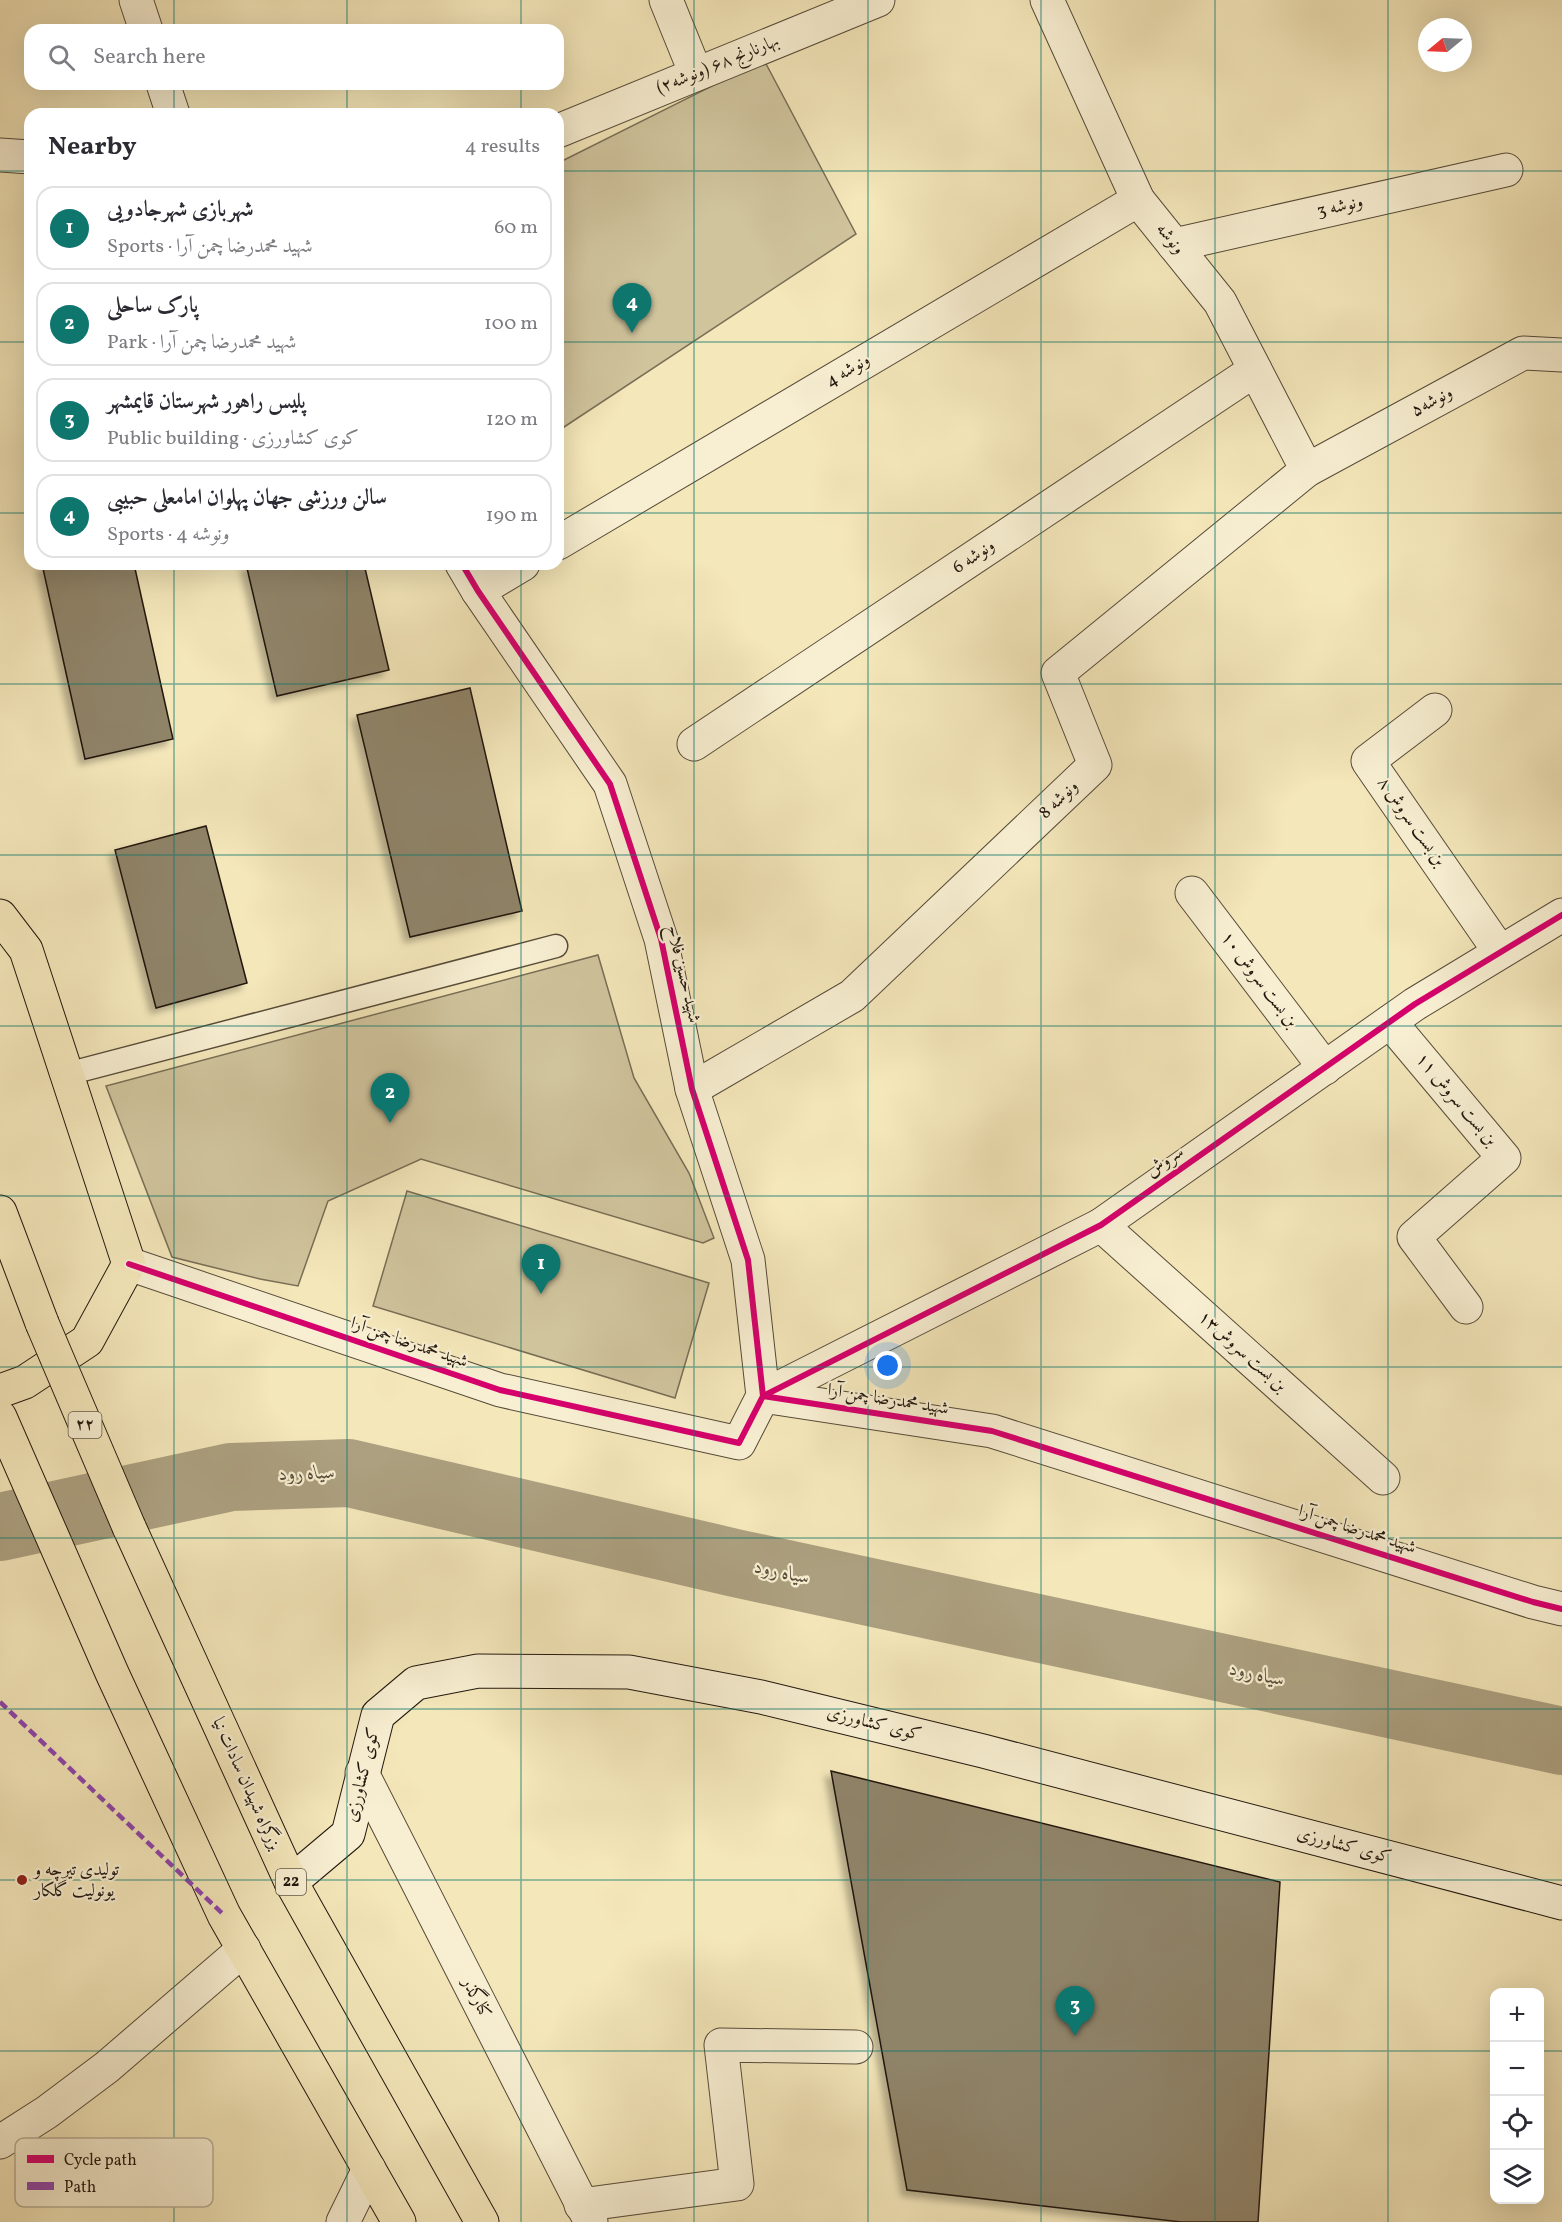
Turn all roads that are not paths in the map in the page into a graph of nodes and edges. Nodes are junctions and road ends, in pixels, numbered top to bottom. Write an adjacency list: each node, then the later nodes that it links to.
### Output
1 (136, 0): 5 (street)
2 (666, 0): 6 (street)
3 (878, 0): 6 (street, بهارنارنج ۶۸ (ونوشه۲))
4 (1047, 0): 13 (street, ونوشه)
5 (144, 24)
6 (696, 74): 9 (street, بهارنارنج ۶۸ (ونوشه۲))
7 (165, 90): 8 (street)
8 (171, 108)
9 (564, 129)
10 (0, 155): 11 (street)
11 (24, 157)
12 (1506, 170): 14 (street, ونوشه 3)
13 (1138, 200): 14 (street, ونوشه); 18 (street, ونوشه 4)
14 (1174, 245): 16 (street, ونوشه)
15 (1562, 355): 17 (street, ونوشه۵)
16 (1255, 370): 17 (street, ونوشه); 22 (street, ونوشه 6)
17 (1307, 470): 31 (street, ونوشه 8)
18 (564, 539)
19 (499, 570): 20 (street)
20 (470, 577): 31 (street, شهید حسین فلاح)
21 (1435, 710): 27 (street, بن بست سروش ۸)
22 (694, 744)
23 (1192, 893): 29 (street, بن بست سروش ۱۰)
24 (1562, 915): 27 (street, سروش)
25 (0, 916): 30 (highway)
26 (556, 946): 30 (lane)
27 (1500, 952): 28 (street, سروش)
28 (1390, 1022): 29 (street, سروش); 35 (street, بن بست سروش ۱۱)
29 (1325, 1068): 33 (street, سروش)
30 (67, 1074): 34 (highway)
31 (692, 1089): 37 (street, شهید حسین فلاح)
32 (0, 1212): 40 (highway, ۲۲, bridge)
33 (1101, 1225): 37 (street, سروش); 39 (street, بن بست سروش۱۳)
34 (129, 1264): 36 (highway); 37 (street, شهید محمدرضا چمن آرا)
35 (1466, 1306)
36 (0, 1391)
37 (764, 1396): 41 (street, شهید محمدرضا چمن آرا)
38 (0, 1417): 45 (highway)
39 (1383, 1478)
40 (129, 1527): 43 (highway, بزرگراه شهیدان سادات نیا / 22)
41 (1562, 1609)
42 (362, 1773): 43 (street, کوی کشاورزی); 44 (street, کوی کشاورزی); 49 (street, کنارگذر)
43 (291, 1882): 52 (highway, بزرگراه شهیدان سادات نیا / 22)
44 (1562, 1903)
45 (244, 1949): 47 (street); 48 (highway)
46 (856, 2047): 49 (street)
47 (0, 2142)
48 (369, 2169): 50 (street); 51 (highway)
49 (586, 2213)
50 (343, 2222)
51 (399, 2222)
52 (482, 2222)

